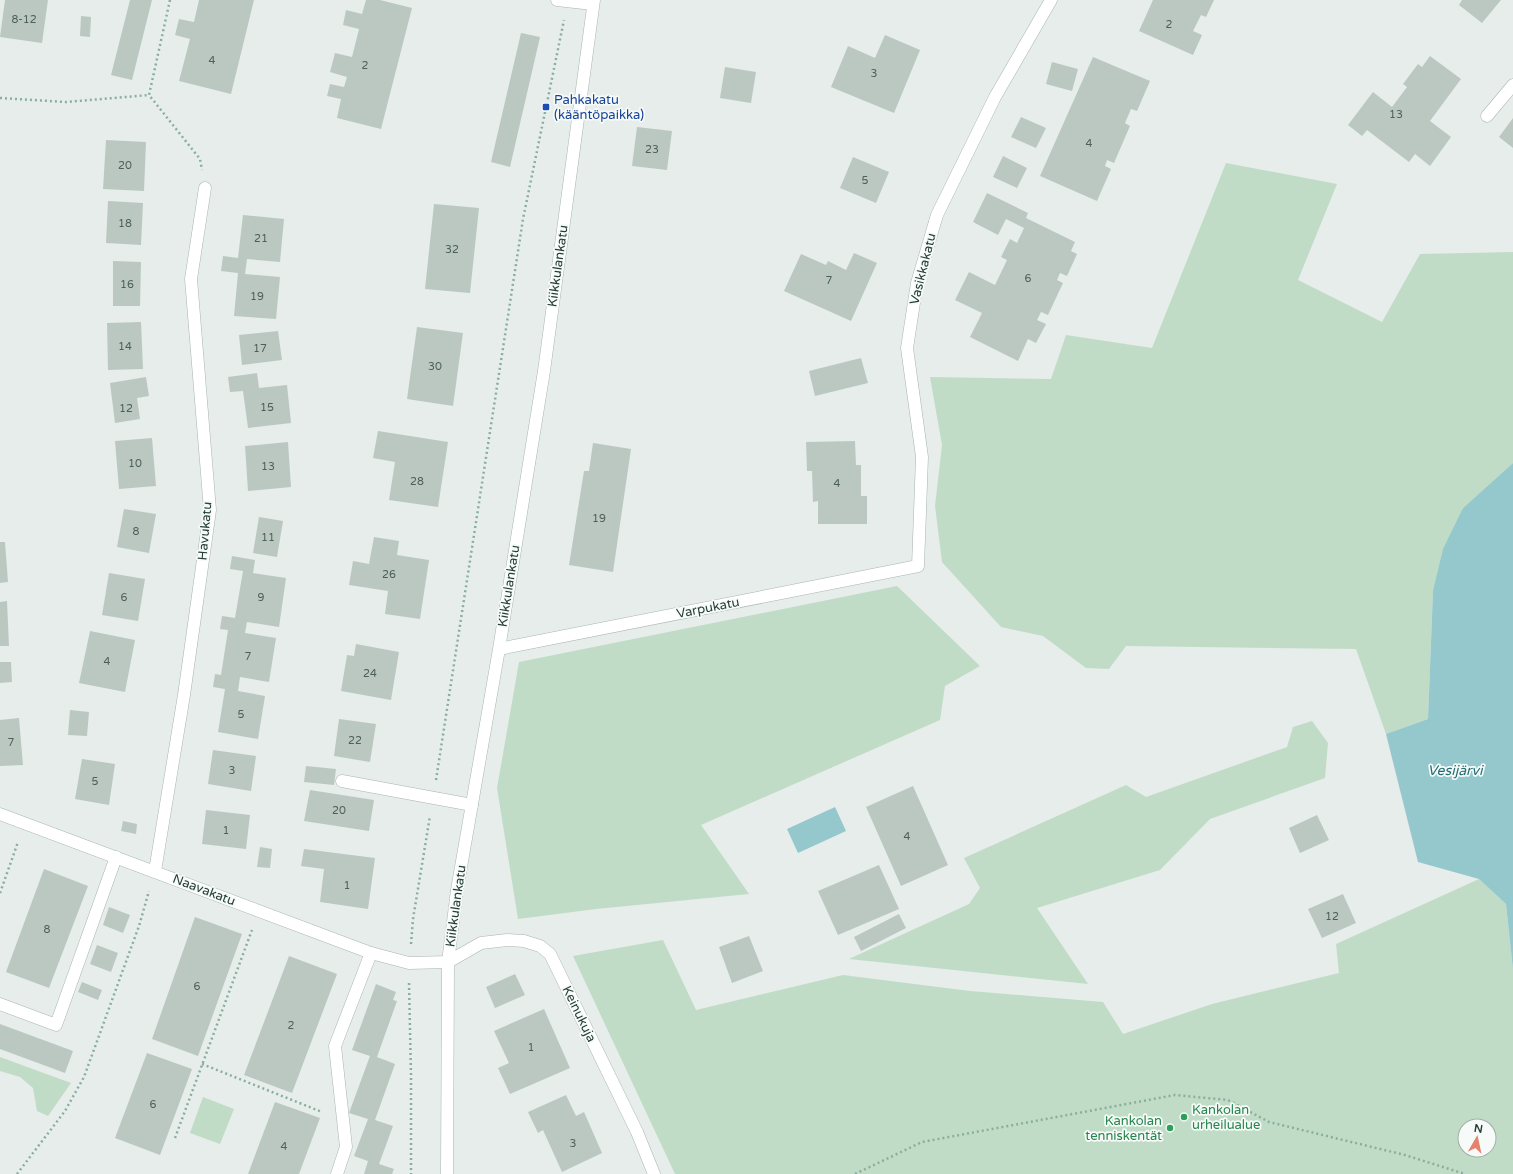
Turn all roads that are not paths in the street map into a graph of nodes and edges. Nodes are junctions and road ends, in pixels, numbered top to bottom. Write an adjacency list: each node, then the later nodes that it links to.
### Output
1 (1051, 0): 7 (street, Vasikkakatu)
2 (563, 1): 3 (street)
3 (593, 2): 8 (street, Kiikkulankatu)
4 (1513, 85): 5 (street)
5 (1487, 116)
6 (205, 188): 13 (street, Havukatu)
7 (918, 566): 8 (street, Varpukatu)
8 (499, 649): 10 (street, Kiikkulankatu)
9 (342, 781): 10 (street)
10 (472, 805): 15 (street, Kiikkulankatu)
11 (0, 814): 12 (street, Naavakatu)
12 (116, 857): 13 (street, Naavakatu); 16 (street)
13 (155, 871): 14 (street, Naavakatu)
14 (371, 953): 15 (street, Naavakatu); 17 (street)
15 (448, 962): 18 (street, Kiikkulankatu); 19 (street, Keinukuja)
16 (0, 1004)
17 (337, 1174)
18 (448, 1174)
19 (654, 1174)

